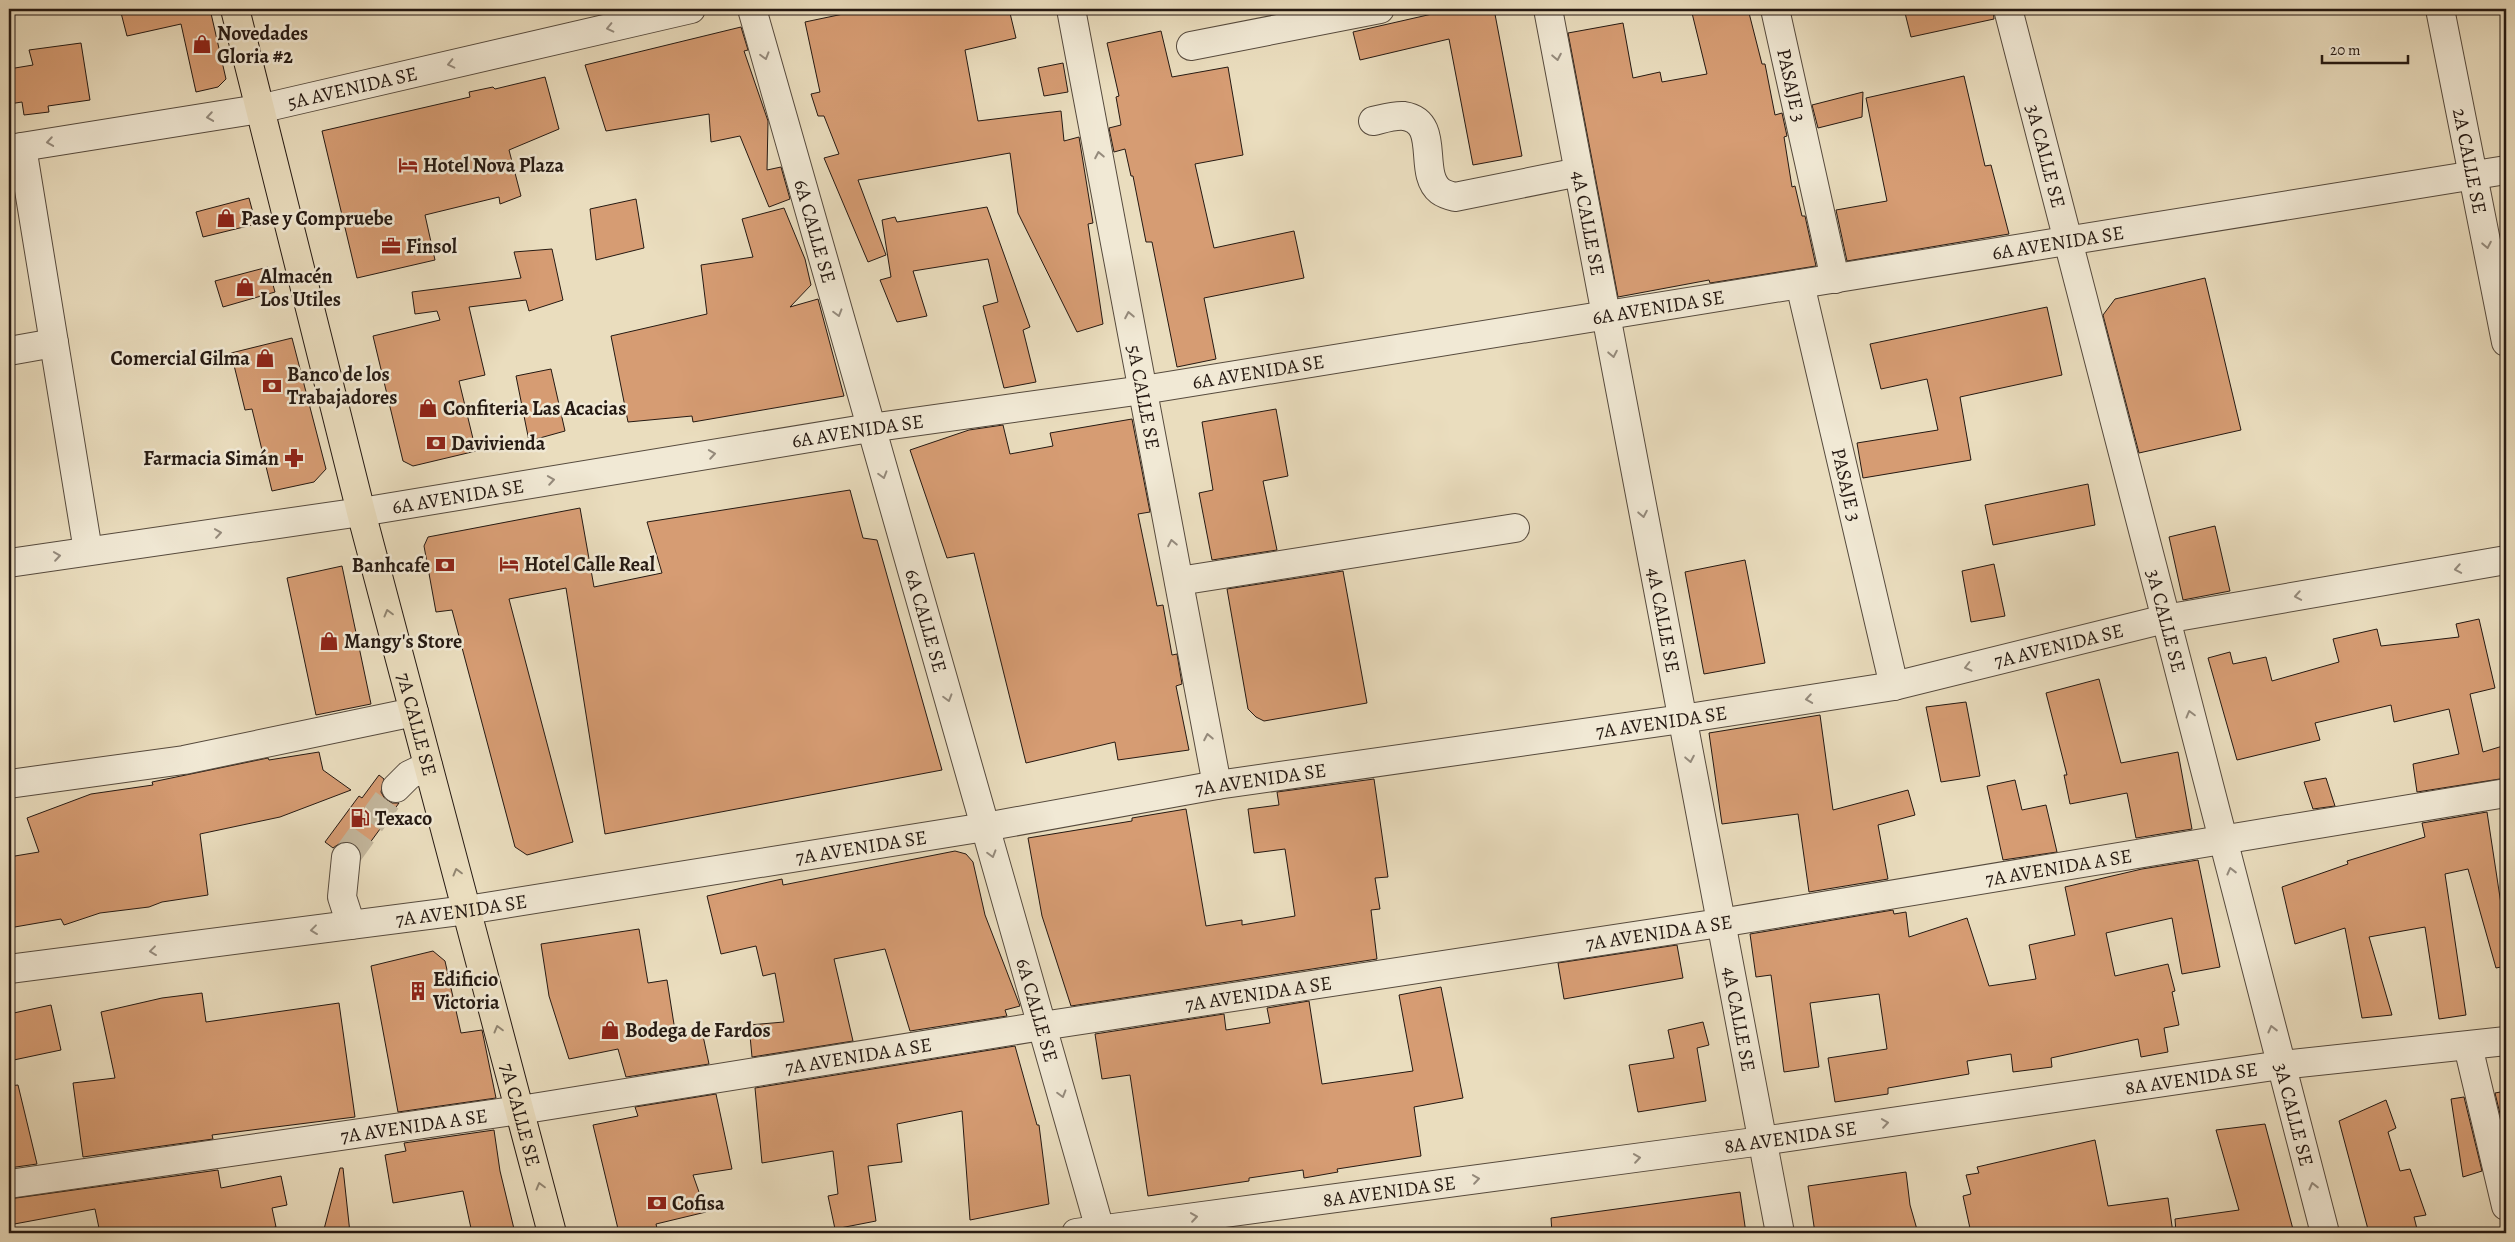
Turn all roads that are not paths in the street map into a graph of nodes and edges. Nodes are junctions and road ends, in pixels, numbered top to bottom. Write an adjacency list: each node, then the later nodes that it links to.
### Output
1 (235, 9): 11 (main road, 7A CALLE SE)
2 (691, 9): 11 (street, 5A AVENIDA SE, one-way to 11)
3 (752, 9): 25 (street, 6A CALLE SE, one-way to 25)
4 (1071, 9): 24 (street, 5A CALLE SE, one-way to 4)
5 (1380, 9): 10 (street)
6 (1548, 9): 15 (street, 4A CALLE SE, one-way to 15)
7 (1775, 9): 18 (street, PASAJE 3)
8 (2008, 9): 17 (street, 3A CALLE SE)
9 (2440, 9): 16 (street, 2A CALLE SE)
10 (1191, 46)
11 (258, 109): 13 (street, 5A AVENIDA SE, one-way to 13); 26 (main road, 7A CALLE SE)
12 (1373, 120): 15 (street)
13 (16, 148): 22 (street)
14 (2506, 170): 16 (street, 6A AVENIDA SE)
15 (1579, 172): 20 (street, 4A CALLE SE)
16 (2473, 176): 17 (street, 6A AVENIDA SE); 21 (street, 2A CALLE SE, one-way to 21)
17 (2070, 241): 18 (street, 6A AVENIDA SE); 32 (street, 3A CALLE SE)
18 (1835, 279): 19 (street, 6A AVENIDA SE)
19 (1800, 284): 20 (street, 6A AVENIDA SE); 33 (street, PASAJE 3)
20 (1606, 316): 24 (street, 6A AVENIDA SE); 35 (street, 4A CALLE SE, one-way to 35)
21 (2506, 342)
22 (54, 343): 23 (street); 28 (street)
23 (9, 351)
24 (1143, 390): 25 (street, 6A AVENIDA SE); 31 (street, 5A CALLE SE, one-way to 24)
25 (870, 428): 26 (street, 6A AVENIDA SE, one-way to 25); 41 (street, 6A CALLE SE, one-way to 41)
26 (361, 512): 28 (street, 6A AVENIDA SE, one-way to 26); 34 (main road, 7A CALLE SE, one-way to 26)
27 (1515, 528): 31 (street)
28 (88, 551): 30 (street, 6A AVENIDA SE, one-way to 28)
29 (2506, 560): 32 (street, 7A AVENIDA SE, one-way to 32)
30 (9, 563)
31 (1179, 581): 38 (street, 5A CALLE SE, one-way to 31)
32 (2165, 618): 33 (street, 7A AVENIDA SE, one-way to 33); 42 (street, 3A CALLE SE, one-way to 32)
33 (1894, 686): 35 (street, 7A AVENIDA SE, one-way to 35)
34 (414, 712): 36 (main road, 7A CALLE SE); 37 (street)
35 (1682, 719): 38 (street, 7A AVENIDA SE); 45 (street, 4A CALLE SE, one-way to 45)
36 (428, 766): 39 (street); 44 (main road, 7A CALLE SE, one-way to 36)
37 (9, 784)
38 (1217, 785): 41 (street, 7A AVENIDA SE)
39 (396, 788)
40 (2506, 793): 42 (street, 7A AVENIDA A SE)
41 (985, 827): 44 (street, 7A AVENIDA SE); 48 (street, 6A CALLE SE, one-way to 48)
42 (2223, 839): 45 (street, 7A AVENIDA A SE); 51 (street, 3A CALLE SE, one-way to 42)
43 (346, 858): 46 (street)
44 (467, 910): 46 (street, 7A AVENIDA SE); 52 (main road, 7A CALLE SE, one-way to 44)
45 (1720, 923): 48 (street, 7A AVENIDA A SE); 53 (street, 4A CALLE SE)
46 (351, 925): 47 (street, 7A AVENIDA SE, one-way to 47)
47 (9, 969)
48 (1042, 1026): 52 (street, 7A AVENIDA A SE); 56 (street, 6A CALLE SE, one-way to 56)
49 (2506, 1041): 50 (street, 8A AVENIDA SE)
50 (2468, 1046): 51 (street, 8A AVENIDA SE); 55 (street)
51 (2282, 1065): 53 (street, 8A AVENIDA SE, one-way to 51); 59 (street, 3A CALLE SE, one-way to 51)
52 (520, 1110): 54 (street, 7A AVENIDA A SE); 57 (main road, 7A CALLE SE, one-way to 52)
53 (1762, 1141): 56 (street, 8A AVENIDA SE, one-way to 53); 58 (street, 4A CALLE SE)
54 (9, 1184)
55 (2506, 1206)
56 (1093, 1232)
57 (552, 1233)
58 (1780, 1233)
59 (2325, 1233)

